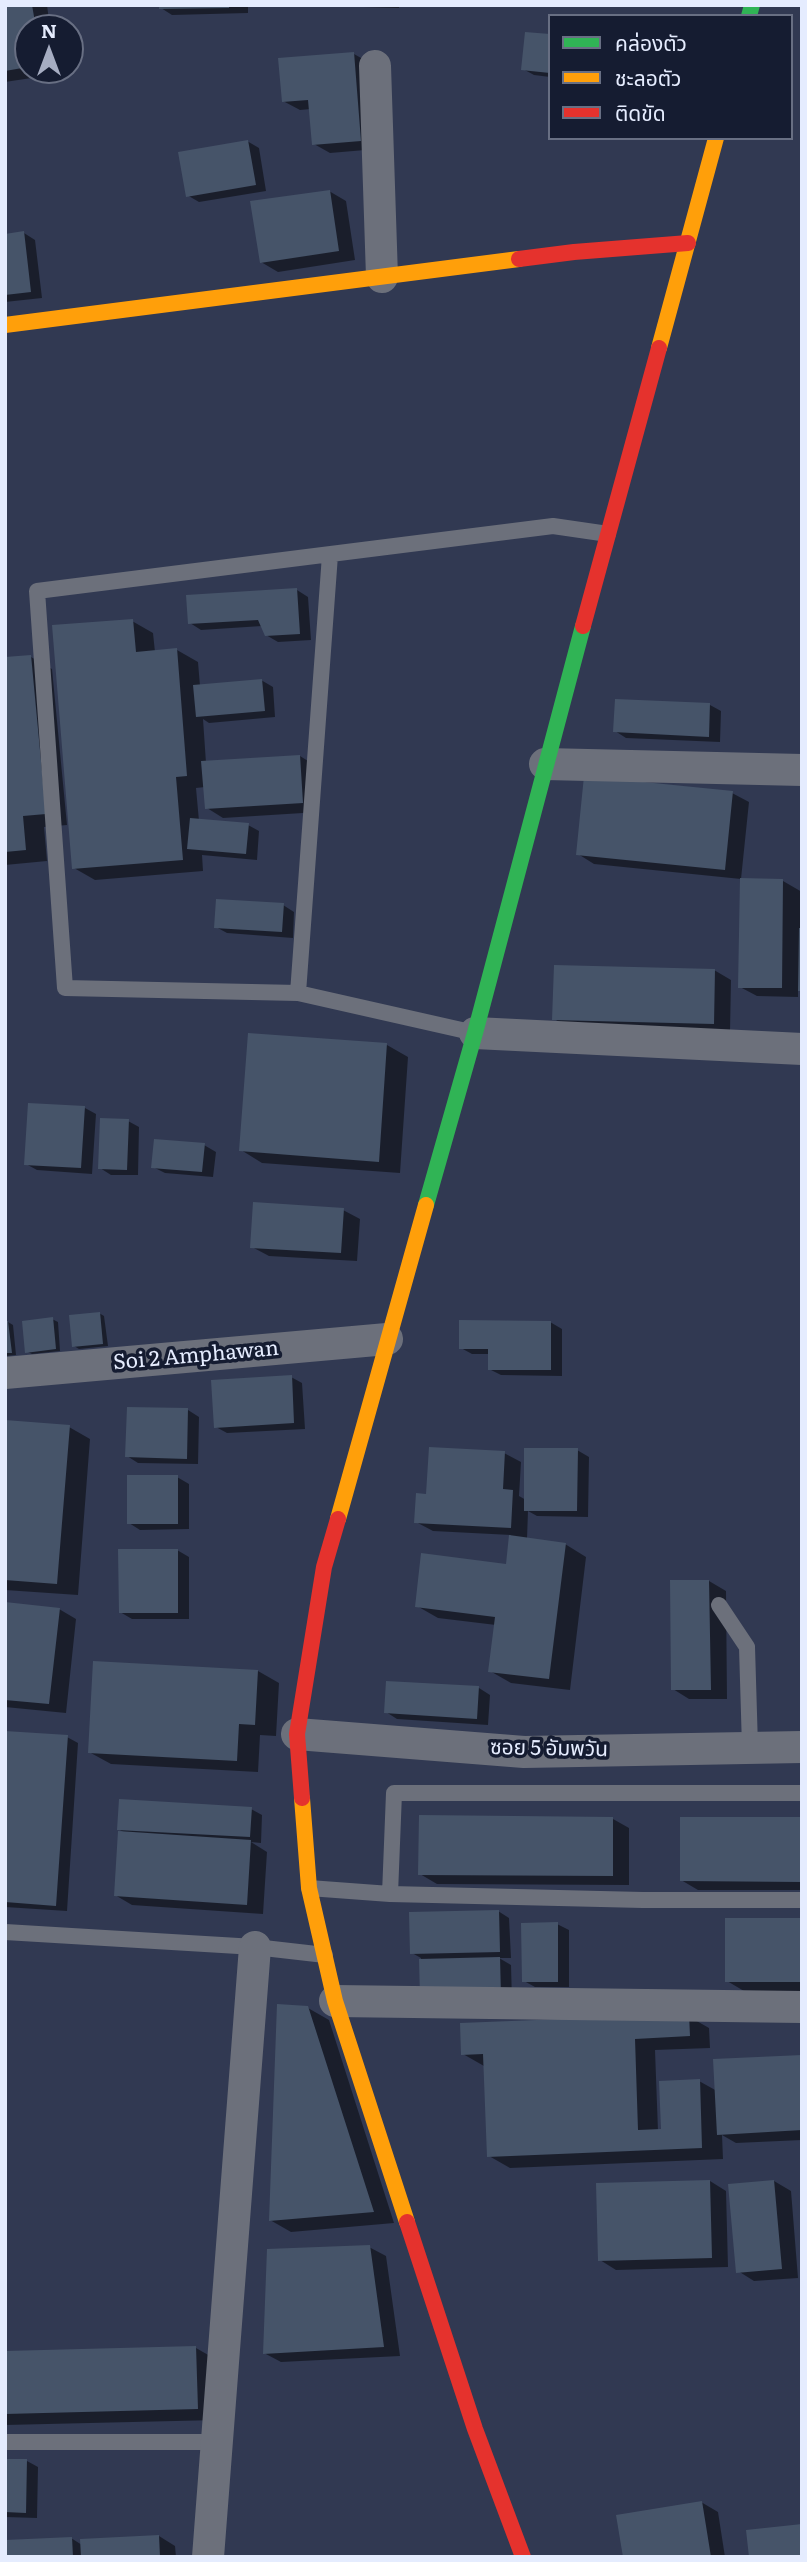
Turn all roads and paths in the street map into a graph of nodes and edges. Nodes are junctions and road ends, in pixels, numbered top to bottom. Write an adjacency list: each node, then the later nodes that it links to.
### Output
1 (375, 66): 4 (street)
2 (715, 140): 3 (street)
3 (688, 243): 4 (street); 6 (street)
4 (382, 277): 5 (street)
5 (5, 325)
6 (609, 534): 7 (lane); 8 (street)
7 (330, 555): 10 (lane); 10 (lane)
8 (545, 764): 9 (street); 11 (street)
9 (802, 770)
10 (298, 993): 11 (lane)
11 (475, 1033): 12 (street); 13 (street)
12 (802, 1049)
13 (387, 1339): 14 (street, Soi 2 Amphawan); 16 (street)
14 (5, 1373)
15 (719, 1605): 18 (lane)
16 (297, 1734): 18 (street, ซอย 5 อัมพวัน); 20 (street)
17 (802, 1746): 18 (street, ซอย 5 อัมพวัน)
18 (750, 1747)
19 (802, 1793): 21 (lane)
20 (309, 1888): 21 (lane); 25 (street)
21 (390, 1894): 22 (lane)
22 (802, 1900)
23 (5, 1932): 24 (lane)
24 (255, 1947): 25 (lane); 29 (street)
25 (324, 1955): 26 (street)
26 (335, 2001): 27 (street); 31 (street)
27 (802, 2007)
28 (5, 2442): 29 (lane)
29 (217, 2442): 30 (street)
30 (208, 2557)
31 (523, 2557)

